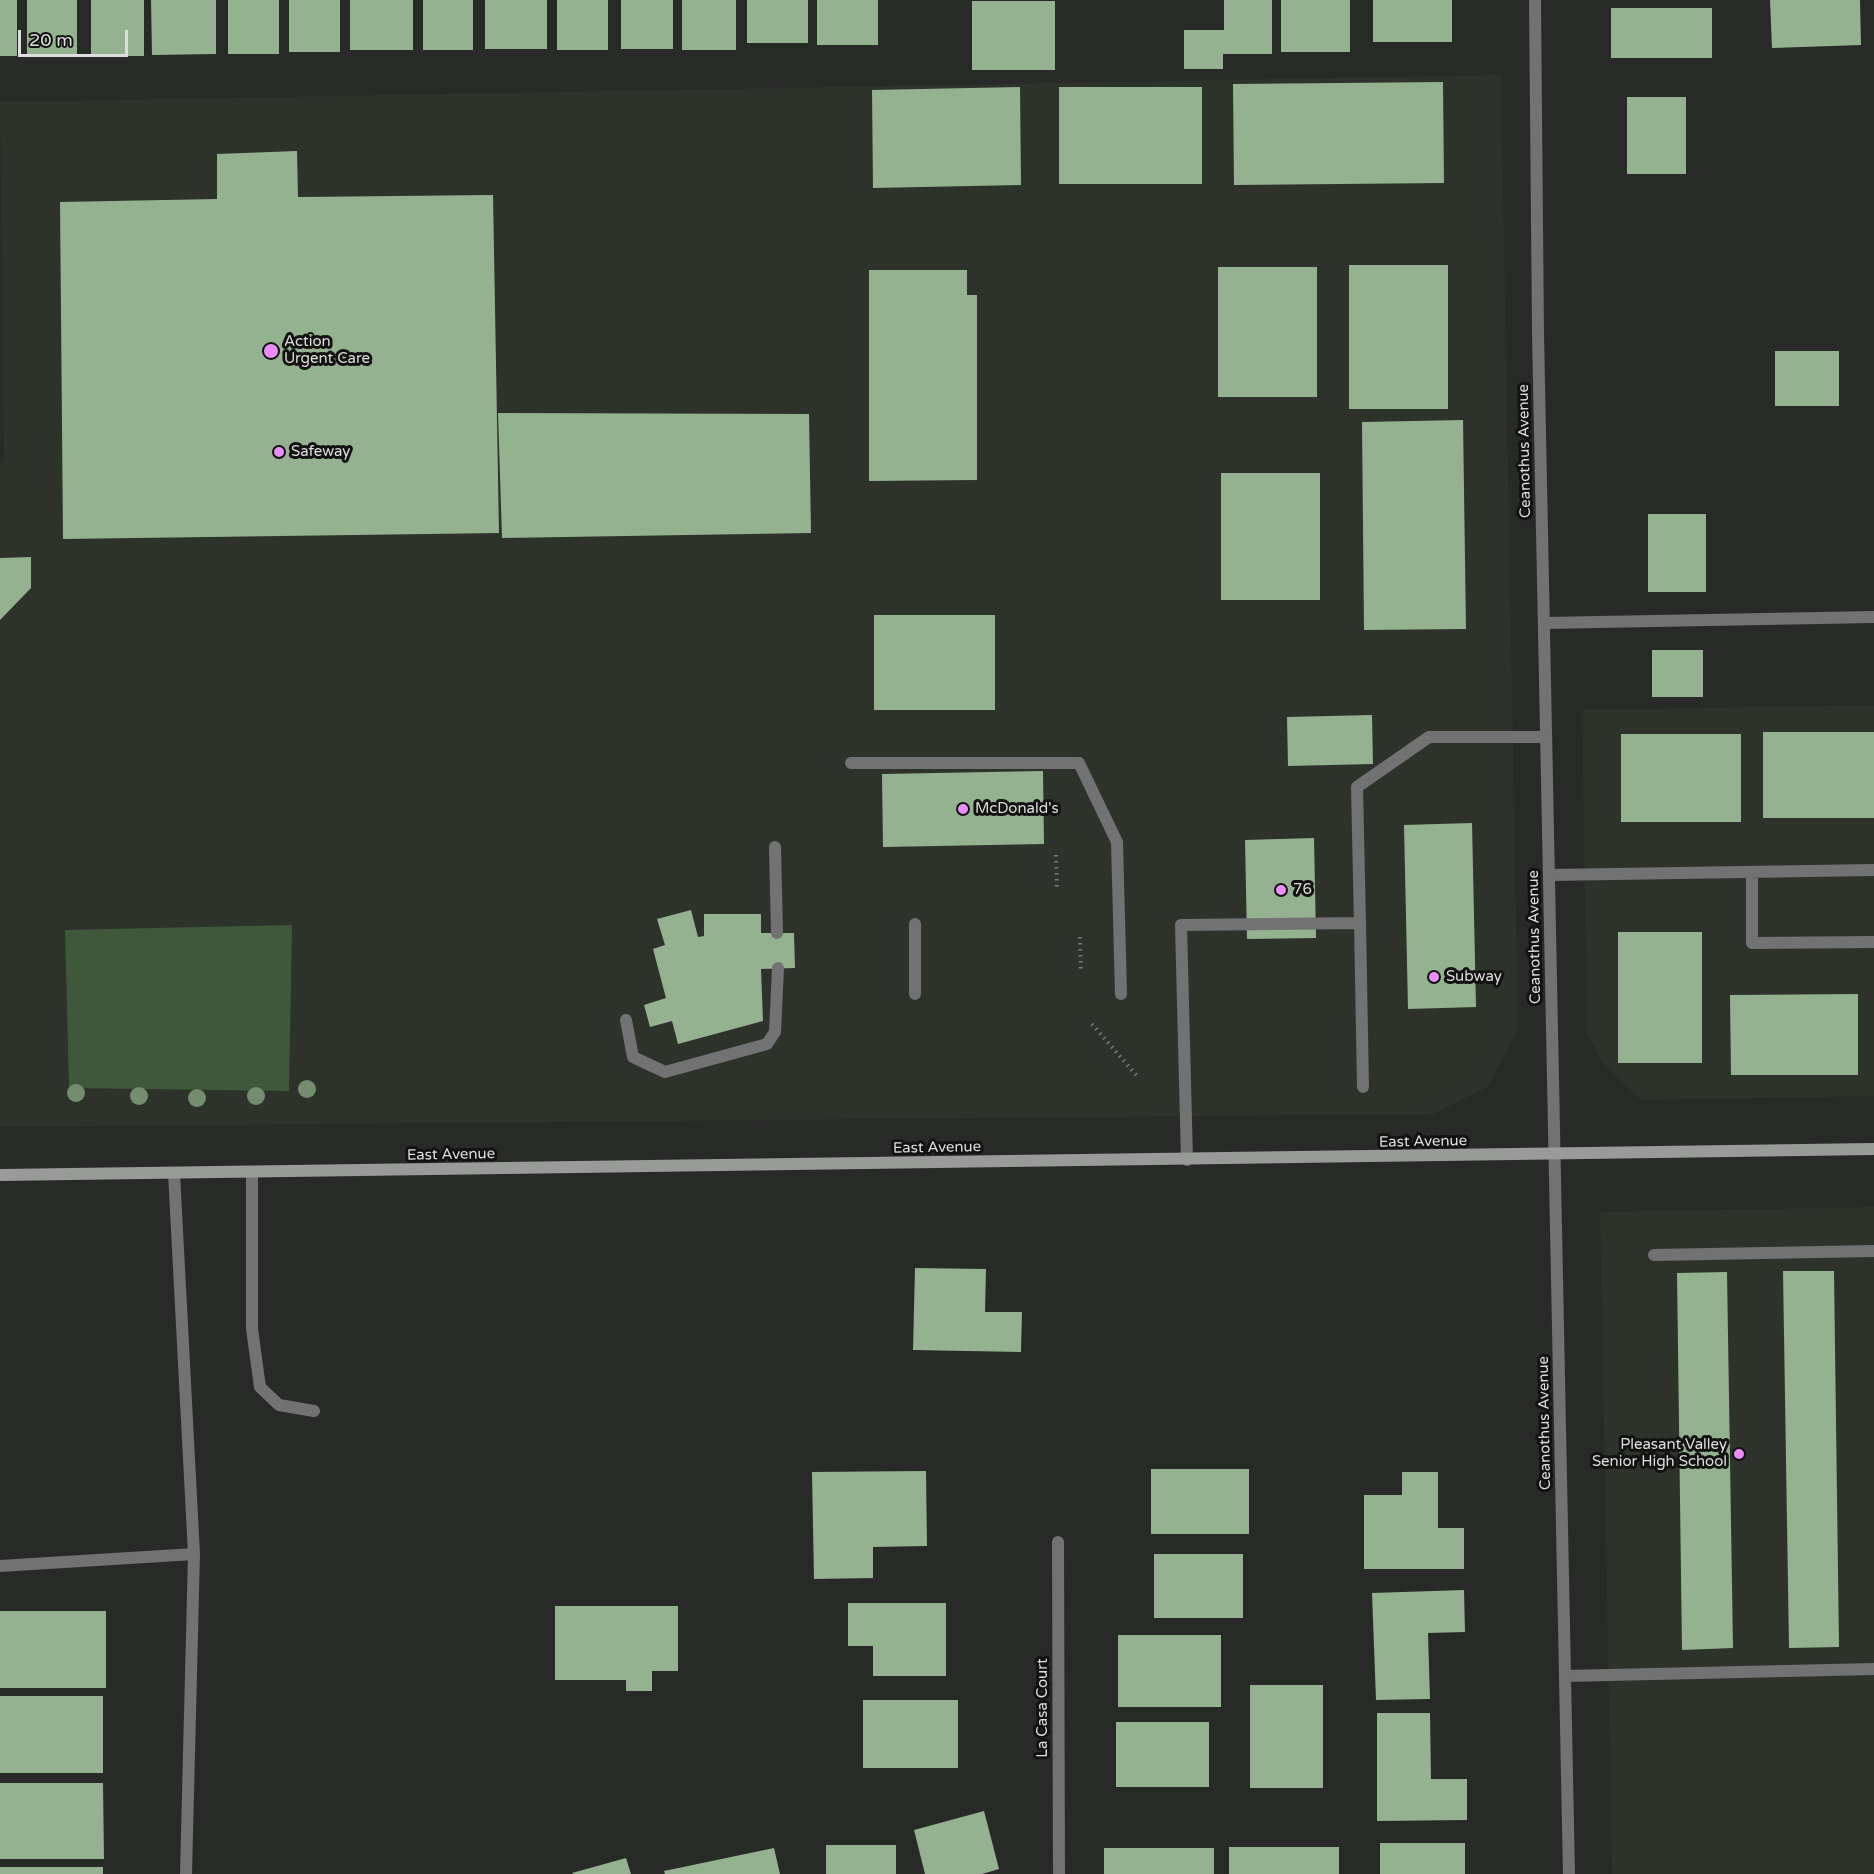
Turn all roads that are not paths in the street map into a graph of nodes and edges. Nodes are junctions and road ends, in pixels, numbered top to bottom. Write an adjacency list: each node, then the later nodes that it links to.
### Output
1 (1535, 0): 3 (street, Ceanothus Avenue)
2 (1874, 617): 3 (street)
3 (1544, 623): 4 (street, Ceanothus Avenue)
4 (1545, 737): 9 (street, Ceanothus Avenue); 10 (street)
5 (851, 763): 16 (street)
6 (776, 847): 12 (street)
7 (1874, 870): 8 (street)
8 (1752, 872): 9 (street); 13 (street)
9 (1549, 875): 20 (street, Ceanothus Avenue)
10 (1360, 923): 18 (street); 21 (street)
11 (915, 924): 15 (street)
12 (777, 933)
13 (1874, 942)
14 (778, 968): 17 (street)
15 (915, 994)
16 (1121, 994)
17 (626, 1020)
18 (1363, 1087)
19 (1874, 1149): 20 (main road, East Avenue)
20 (1554, 1155): 21 (main road, East Avenue); 32 (street, Ceanothus Avenue)
21 (1187, 1160): 22 (main road, East Avenue)
22 (252, 1172): 23 (main road, East Avenue); 27 (street)
23 (174, 1173): 24 (main road, East Avenue); 29 (street)
24 (0, 1175)
25 (1874, 1251): 26 (street)
26 (1654, 1255)
27 (314, 1412)
28 (1058, 1542): 34 (street, La Casa Court)
29 (194, 1554): 30 (street); 33 (street)
30 (0, 1566)
31 (1874, 1669): 32 (street)
32 (1565, 1676): 35 (street, Ceanothus Avenue)
33 (186, 1874)
34 (1059, 1874)
35 (1569, 1874)

